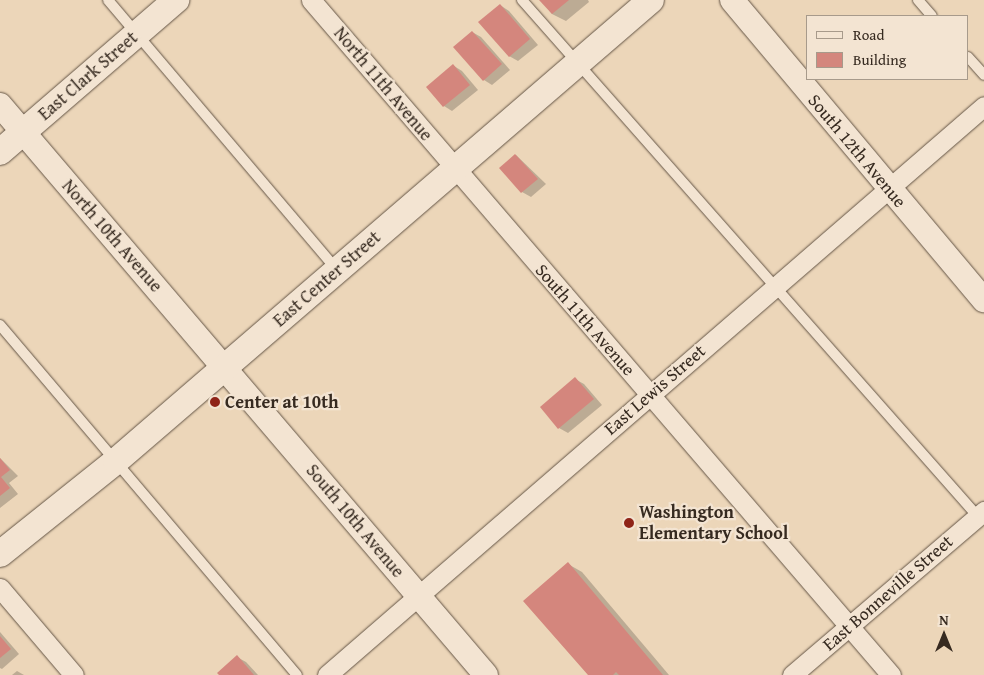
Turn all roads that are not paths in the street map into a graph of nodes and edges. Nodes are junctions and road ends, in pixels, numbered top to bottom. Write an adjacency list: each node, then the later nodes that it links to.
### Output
1 (108, 0): 9 (lane)
2 (176, 0): 9 (main road, East Clark Street)
3 (311, 0): 17 (street, North 11th Avenue)
4 (522, 0): 11 (lane)
5 (650, 0): 11 (main road, East Center Street)
6 (732, 0): 18 (street, South 12th Avenue)
7 (918, 0): 8 (lane)
8 (931, 15)
9 (137, 34): 15 (main road, East Clark Street); 19 (lane)
10 (969, 57): 12 (lane)
11 (578, 63): 17 (main road, East Center Street); 20 (lane)
12 (984, 75)
13 (0, 105): 15 (street, North 10th Avenue)
14 (984, 106): 18 (street, East Lewis Street)
15 (23, 132): 16 (main road, East Clark Street); 23 (street, North 10th Avenue)
16 (0, 152)
17 (454, 169): 19 (main road, East Center Street); 24 (street, South 11th Avenue)
18 (888, 189): 20 (street, East Lewis Street); 21 (street, South 12th Avenue)
19 (338, 270): 23 (main road, East Center Street)
20 (775, 287): 24 (street, East Lewis Street); 26 (lane)
21 (984, 300)
22 (0, 325): 25 (lane)
23 (224, 368): 25 (main road, East Center Street); 29 (street, South 10th Avenue)
24 (650, 395): 29 (street, East Lewis Street); 30 (street, South 11th Avenue)
25 (116, 462): 27 (main road, East Center Street); 32 (lane)
26 (982, 517): 30 (street, East Bonneville Street)
27 (0, 554)
28 (0, 588): 31 (street)
29 (418, 595): 33 (street, East Lewis Street); 34 (street, South 10th Avenue)
30 (849, 626): 35 (street, East Bonneville Street); 36 (street, South 11th Avenue)
31 (74, 675)
32 (297, 675)
33 (327, 675)
34 (486, 675)
35 (792, 675)
36 (892, 675)

